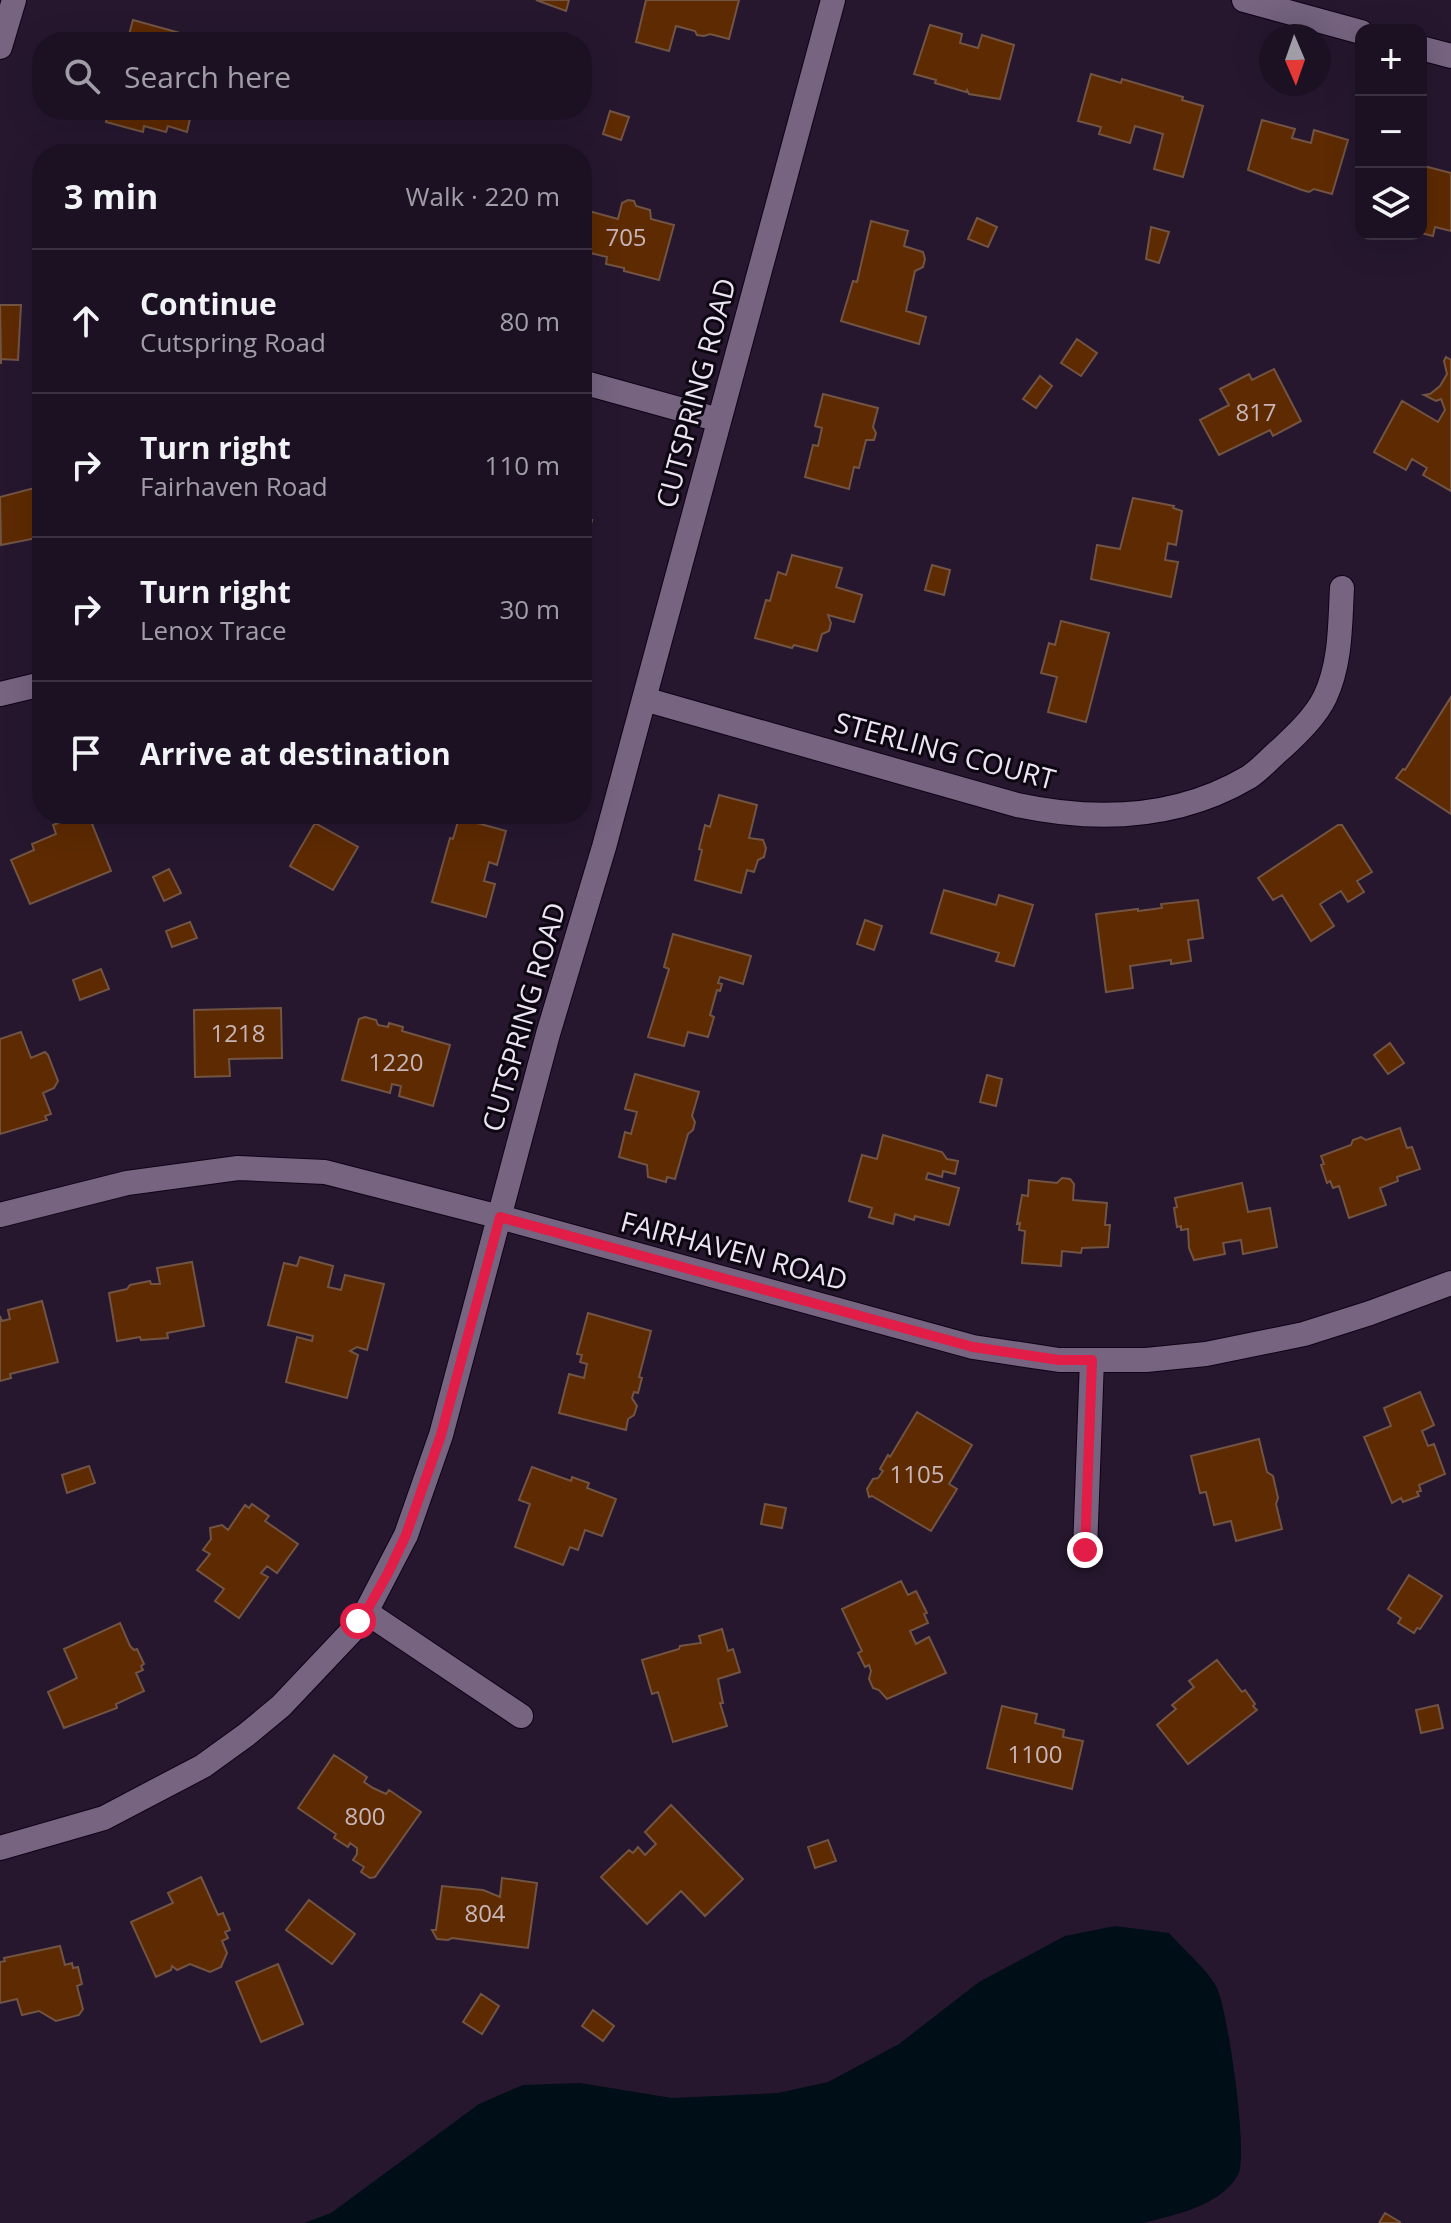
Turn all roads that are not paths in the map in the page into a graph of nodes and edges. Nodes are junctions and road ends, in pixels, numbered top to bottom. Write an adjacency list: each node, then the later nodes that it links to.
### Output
1 (14, 0): 5 (street)
2 (833, 0): 9 (street, CUTSPRING ROAD)
3 (1244, 0): 4 (street)
4 (1355, 30)
5 (0, 47)
6 (1427, 50): 7 (street)
7 (1451, 56)
8 (592, 385): 9 (street)
9 (719, 420): 13 (street, CUTSPRING ROAD)
10 (1342, 588): 13 (street, STERLING COURT)
11 (32, 686): 12 (street)
12 (0, 694)
13 (644, 699): 15 (street, CUTSPRING ROAD)
14 (0, 1215): 15 (street, FAIRHAVEN ROAD)
15 (500, 1217): 17 (street, FAIRHAVEN ROAD); 19 (street, CUTSPRING ROAD)
16 (1451, 1283): 17 (street, FAIRHAVEN ROAD)
17 (1092, 1360): 18 (street)
18 (1085, 1550)
19 (366, 1612): 20 (street); 21 (street, CUTSPRING ROAD)
20 (521, 1716)
21 (0, 1848)

